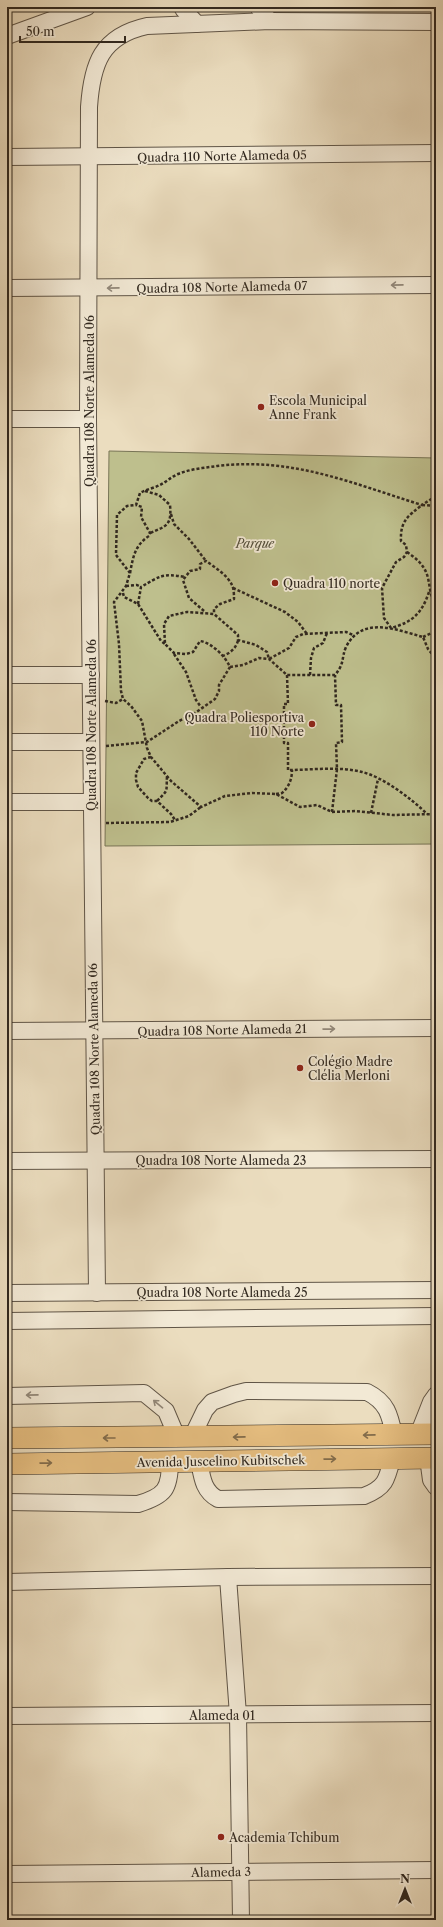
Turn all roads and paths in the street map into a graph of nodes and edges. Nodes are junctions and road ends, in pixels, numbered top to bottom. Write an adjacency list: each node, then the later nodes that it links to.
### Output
1 (87, 7): 8 (street)
2 (254, 7): 7 (street)
3 (258, 7): 5 (street)
4 (182, 13): 7 (street, Quadra 108 Norte Alameda 06); 11 (street, Quadra 108 Norte Alameda 06)
5 (270, 21): 6 (street, Quadra 108 Norte Alameda 06); 7 (street, Quadra 108 Norte Alameda 06)
6 (436, 22)
7 (249, 23)
8 (7, 36)
9 (436, 154): 11 (street, Quadra 110 Norte Alameda 05)
10 (7, 157): 11 (street, Quadra 110 Norte Alameda 05)
11 (89, 157): 14 (street, Quadra 108 Norte Alameda 06)
12 (436, 285): 14 (street, Quadra 108 Norte Alameda 07, one-way to 14)
13 (7, 288): 14 (street, Quadra 108 Norte Alameda 07)
14 (88, 288): 15 (street, Quadra 108 Norte Alameda 06)
15 (88, 419): 16 (street); 51 (street, Quadra 108 Norte Alameda 06)
16 (7, 420)
17 (144, 491): 19 (path); 20 (path); 22 (path)
18 (436, 496): 20 (path)
19 (136, 505): 23 (path); 26 (path)
20 (422, 505): 21 (path); 24 (path)
21 (436, 506)
22 (171, 513): 23 (path); 25 (path)
23 (150, 533): 26 (path)
24 (407, 552): 32 (path); 37 (path)
25 (206, 561): 27 (path); 30 (path)
26 (130, 573): 28 (path)
27 (185, 577): 29 (path); 35 (path)
28 (126, 586): 29 (path); 31 (path)
29 (141, 587): 34 (path)
30 (233, 588): 36 (path); 40 (path)
31 (122, 592): 34 (path); 55 (path)
32 (429, 592): 33 (path); 37 (path)
33 (436, 602)
34 (138, 604): 44 (path)
35 (205, 612): 36 (path); 44 (path)
36 (214, 614): 43 (path)
37 (391, 628): 41 (path); 42 (path)
38 (436, 632): 42 (path)
39 (327, 633): 40 (path); 41 (path); 53 (path)
40 (307, 634): 47 (path)
41 (353, 635): 54 (path)
42 (423, 637): 48 (path)
43 (238, 640): 46 (path); 47 (path)
44 (165, 644): 45 (path)
45 (174, 653): 46 (path); 57 (path)
46 (221, 656): 49 (path)
47 (269, 659): 49 (path); 52 (path)
48 (436, 659)
49 (230, 667): 57 (path)
50 (7, 675): 51 (street)
51 (91, 675): 60 (street, Quadra 108 Norte Alameda 06)
52 (287, 675): 53 (path); 63 (path)
53 (310, 675): 54 (path)
54 (335, 675): 62 (path)
55 (123, 699): 56 (path); 59 (path)
56 (105, 701)
57 (201, 707): 59 (path)
58 (7, 742): 60 (street)
59 (147, 742): 60 (path); 61 (path)
60 (98, 744): 69 (street, Quadra 108 Norte Alameda 06)
61 (151, 757): 64 (path); 67 (path)
62 (337, 769): 63 (path); 65 (path); 71 (path)
63 (292, 770): 66 (path)
64 (167, 776): 67 (path); 70 (path)
65 (378, 779): 72 (path); 74 (path)
66 (276, 794): 70 (path); 71 (path)
67 (156, 801): 75 (path)
68 (7, 802): 69 (street)
69 (91, 802): 78 (street, Quadra 108 Norte Alameda 06)
70 (201, 806): 75 (path)
71 (332, 812): 72 (path)
72 (371, 814): 74 (path)
73 (436, 814): 74 (path)
74 (427, 815)
75 (175, 820): 76 (path)
76 (105, 823)
77 (436, 1028): 78 (street, Quadra 108 Norte Alameda 21, one-way to 77)
78 (94, 1031): 79 (street, Quadra 108 Norte Alameda 21); 82 (street, Quadra 108 Norte Alameda 06)
79 (7, 1032)
80 (436, 1158): 82 (street, Quadra 108 Norte Alameda 23)
81 (7, 1161): 82 (street, Quadra 108 Norte Alameda 23)
82 (95, 1161): 84 (street, Quadra 108 Norte Alameda 06)
83 (436, 1290): 84 (street, Quadra 108 Norte Alameda 25)
84 (97, 1292): 85 (street, Quadra 108 Norte Alameda 25)
85 (7, 1293)
86 (436, 1316): 87 (street)
87 (7, 1321)
88 (7, 1396): 92 (street, one-way to 88)
89 (436, 1396): 91 (street, Avenida Juscelino Kubitschek)
90 (394, 1435): 91 (main road, Avenida Juscelino Kubitschek); 92 (main road, Avenida Juscelino Kubitschek, one-way to 92); 92 (street)
91 (427, 1435)
92 (185, 1437): 93 (main road, Avenida Juscelino Kubitschek, one-way to 93)
93 (7, 1438)
94 (392, 1458): 95 (main road, Avenida Juscelino Kubitschek); 97 (main road, Avenida Juscelino Kubitschek, one-way to 94); 97 (street)
95 (432, 1458): 99 (street)
96 (170, 1461): 97 (main road, Avenida Juscelino Kubitschek); 98 (main road, Avenida Juscelino Kubitschek, one-way to 96); 100 (street)
97 (199, 1461)
98 (7, 1464)
99 (436, 1487)
100 (7, 1502)
101 (436, 1576): 102 (street)
102 (228, 1577): 103 (street); 105 (street)
103 (7, 1582)
104 (436, 1713): 105 (street, Alameda 01)
105 (238, 1715): 106 (street, Alameda 01); 108 (street)
106 (7, 1716)
107 (436, 1870): 108 (street, Alameda 3)
108 (240, 1871): 109 (street, Alameda 3); 110 (street)
109 (7, 1874)
110 (241, 1920)

